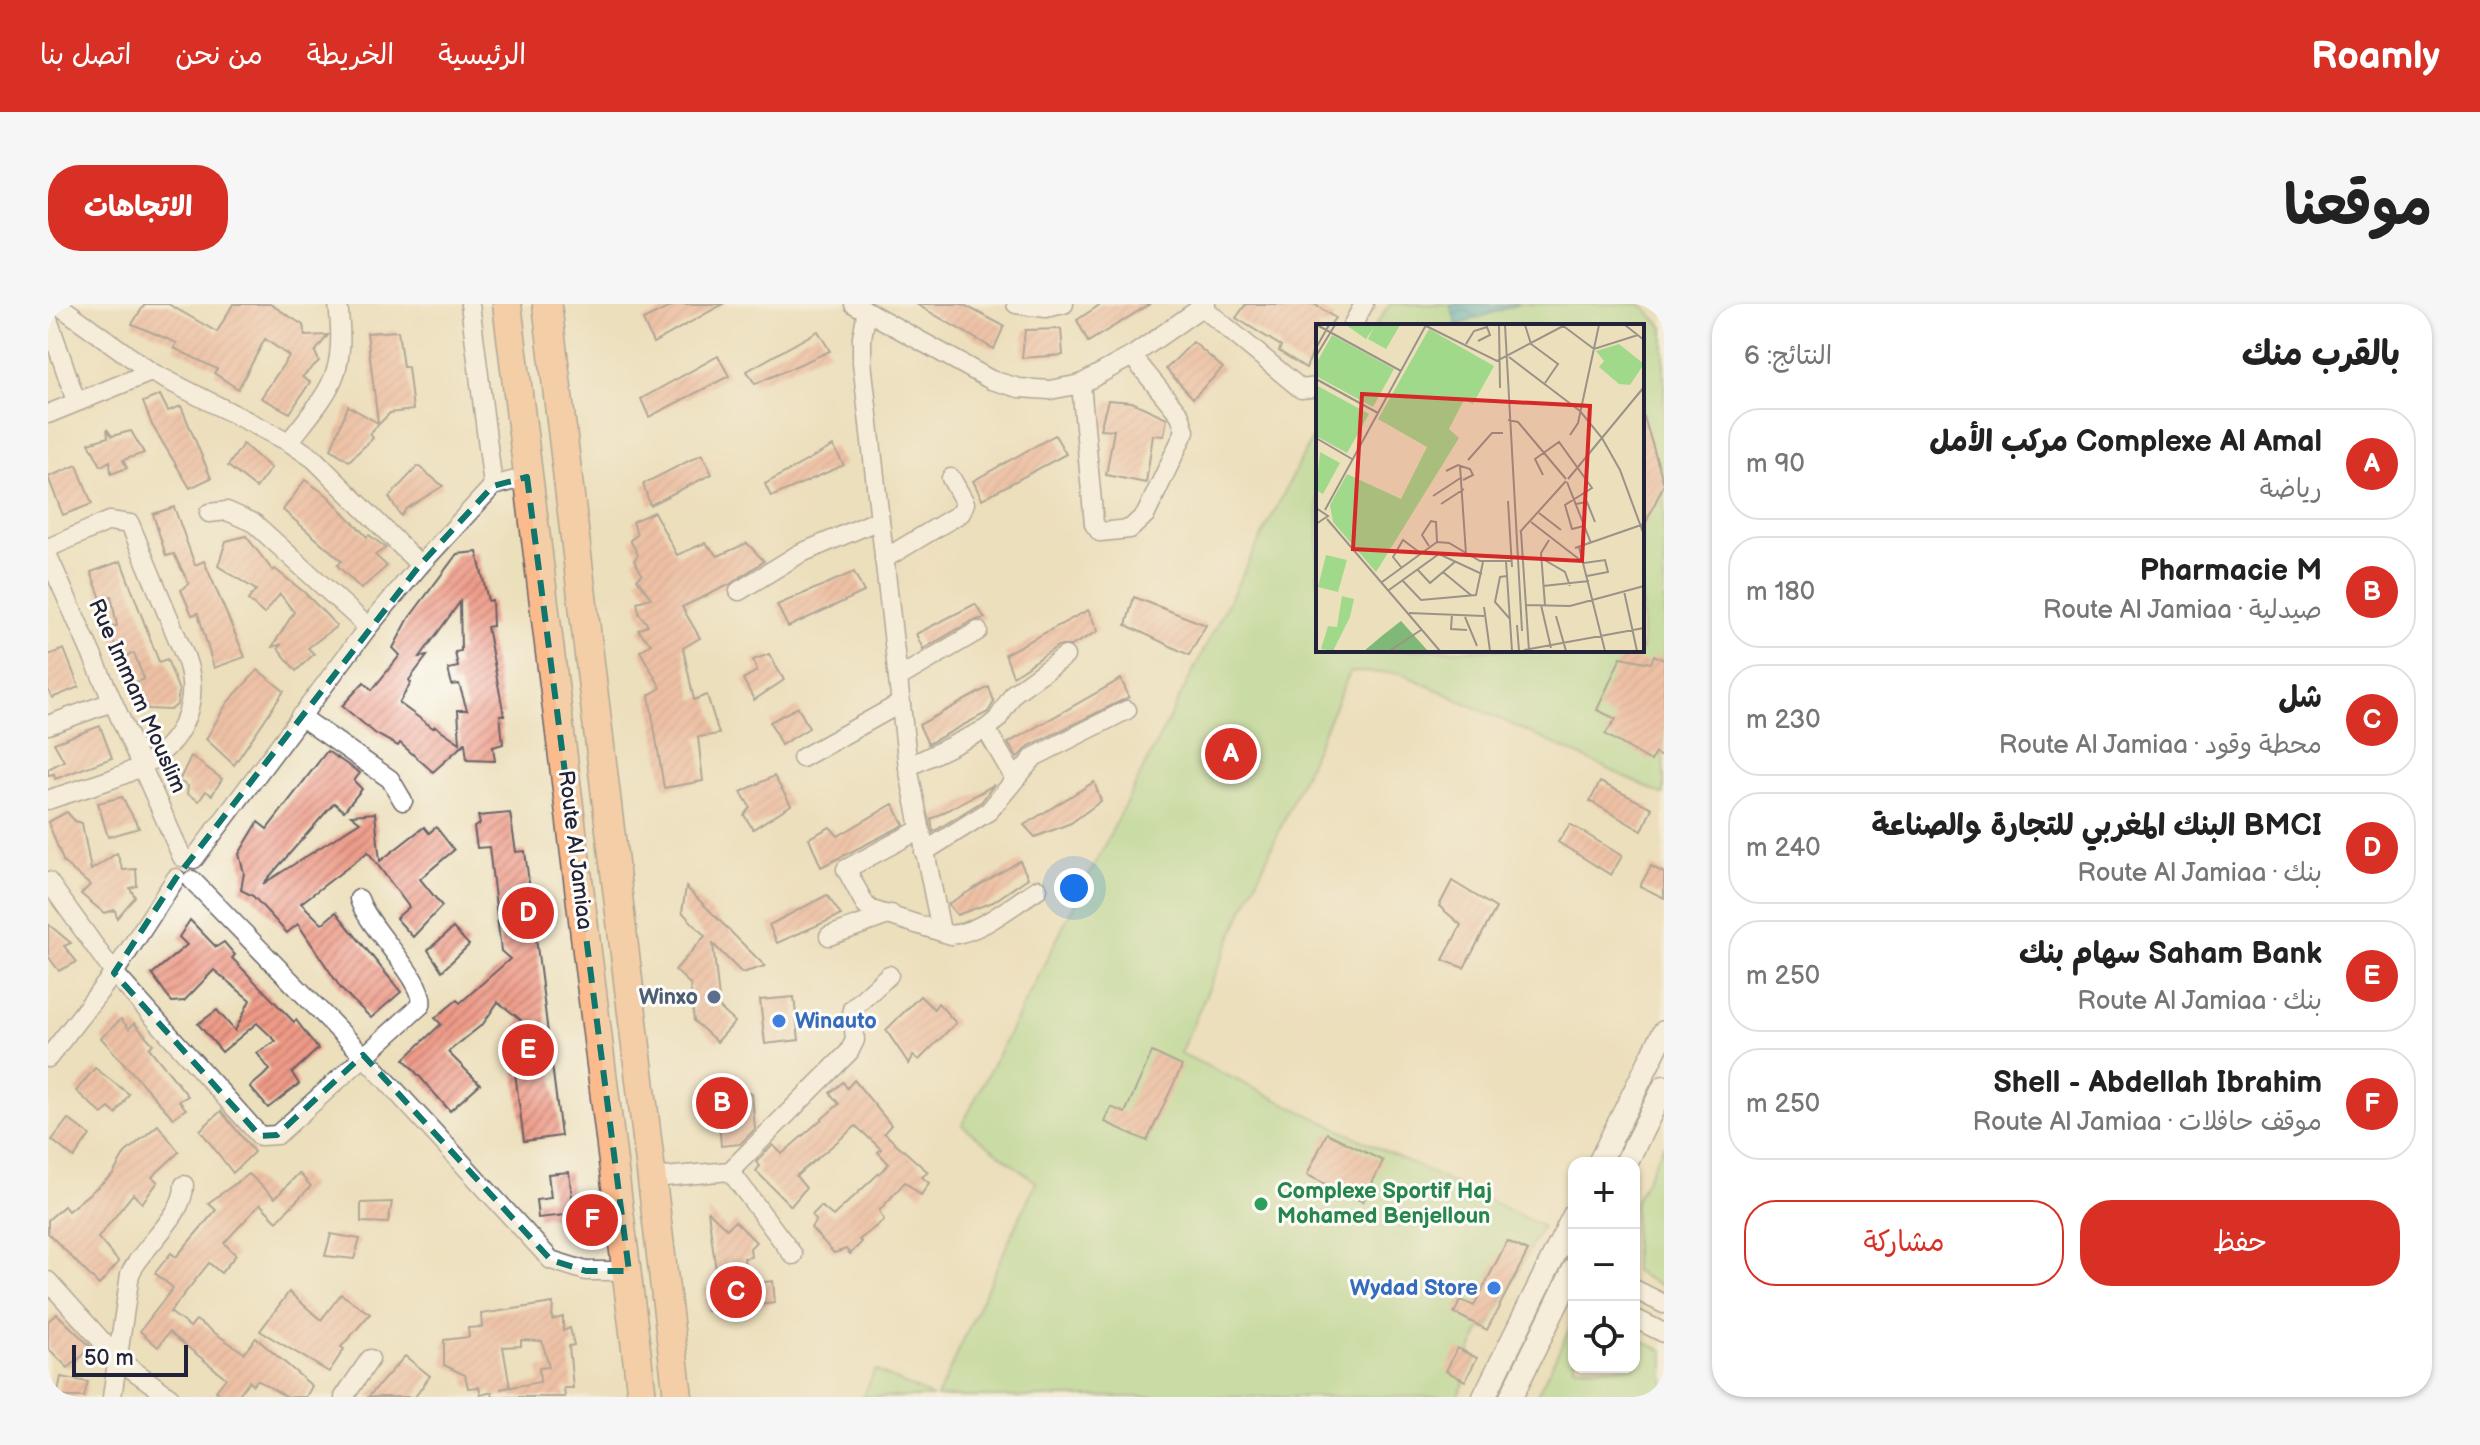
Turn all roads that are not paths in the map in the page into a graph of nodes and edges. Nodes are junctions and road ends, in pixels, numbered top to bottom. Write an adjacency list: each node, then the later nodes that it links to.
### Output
1 (57, 304): 14 (street)
2 (470, 304): 22 (street)
3 (507, 304): 20 (main road, Route Al Jamiaa)
4 (547, 304): 65 (main road, Route Al Jamiaa)
5 (1016, 304): 6 (street)
6 (1064, 304)
7 (1364, 304): 12 (street)
8 (1204, 306): 13 (street); 16 (street)
9 (334, 307): 19 (street)
10 (861, 308): 15 (street); 24 (street)
11 (48, 319): 17 (street)
12 (1353, 324)
13 (1132, 356): 15 (street); 15 (street)
14 (151, 372): 17 (street); 19 (street)
15 (1081, 384)
16 (1316, 387)
17 (76, 401): 18 (street)
18 (48, 414)
19 (289, 442): 28 (street)
20 (527, 477): 22 (street); 70 (main road, Route Al Jamiaa)
21 (951, 478): 27 (street)
22 (493, 486): 28 (street)
23 (209, 513): 30 (street)
24 (879, 520): 27 (street); 29 (street)
25 (48, 548): 41 (street)
26 (48, 556): 34 (street, Rue Immam Mouslim)
27 (884, 559): 33 (street)
28 (420, 565): 30 (street)
29 (739, 591)
30 (368, 627): 37 (street)
31 (978, 631): 33 (street)
32 (1065, 656): 39 (street)
33 (898, 678): 35 (street)
34 (112, 702): 38 (street); 41 (street, Rue Immam Mouslim)
35 (901, 703): 40 (street); 42 (street)
36 (1127, 710): 43 (street)
37 (300, 716): 45 (street); 48 (street)
38 (48, 725)
39 (986, 729): 42 (street); 43 (street)
40 (802, 758)
41 (144, 765): 44 (street); 48 (street, Rue Immam Mouslim)
42 (908, 767): 46 (street)
43 (1015, 779): 47 (street)
44 (48, 800)
45 (403, 801)
46 (919, 830): 47 (street); 53 (street)
47 (924, 852): 54 (street)
48 (188, 858): 49 (street)
49 (184, 879): 56 (street); 59 (street)
50 (48, 881): 56 (street)
51 (1038, 889): 54 (street)
52 (359, 899): 59 (street)
53 (891, 914): 54 (street); 55 (street)
54 (941, 931)
55 (829, 936)
56 (114, 973): 59 (street); 60 (street)
57 (889, 975): 64 (street)
58 (1664, 1032): 62 (street)
59 (363, 1055): 70 (street)
60 (48, 1058)
61 (1664, 1087): 63 (street)
62 (1602, 1157)
63 (1629, 1157)
64 (730, 1171): 65 (street); 68 (street)
65 (653, 1178): 85 (main road, Route Al Jamiaa)
66 (184, 1185): 80 (street)
67 (1571, 1229): 69 (street)
68 (793, 1255)
69 (1565, 1255): 71 (street)
70 (629, 1271): 84 (main road, Route Al Jamiaa)
71 (1545, 1274): 72 (street); 86 (street)
72 (1568, 1280)
73 (48, 1281): 80 (street)
74 (1568, 1287): 87 (street)
75 (1640, 1292): 76 (street)
76 (1664, 1304)
77 (1640, 1321): 78 (street)
78 (1664, 1333)
79 (370, 1359): 83 (street)
80 (119, 1360): 81 (street); 82 (street)
81 (112, 1397)
82 (170, 1397)
83 (344, 1397)
84 (642, 1397)
85 (678, 1397)
86 (1484, 1397)
87 (1511, 1397)

